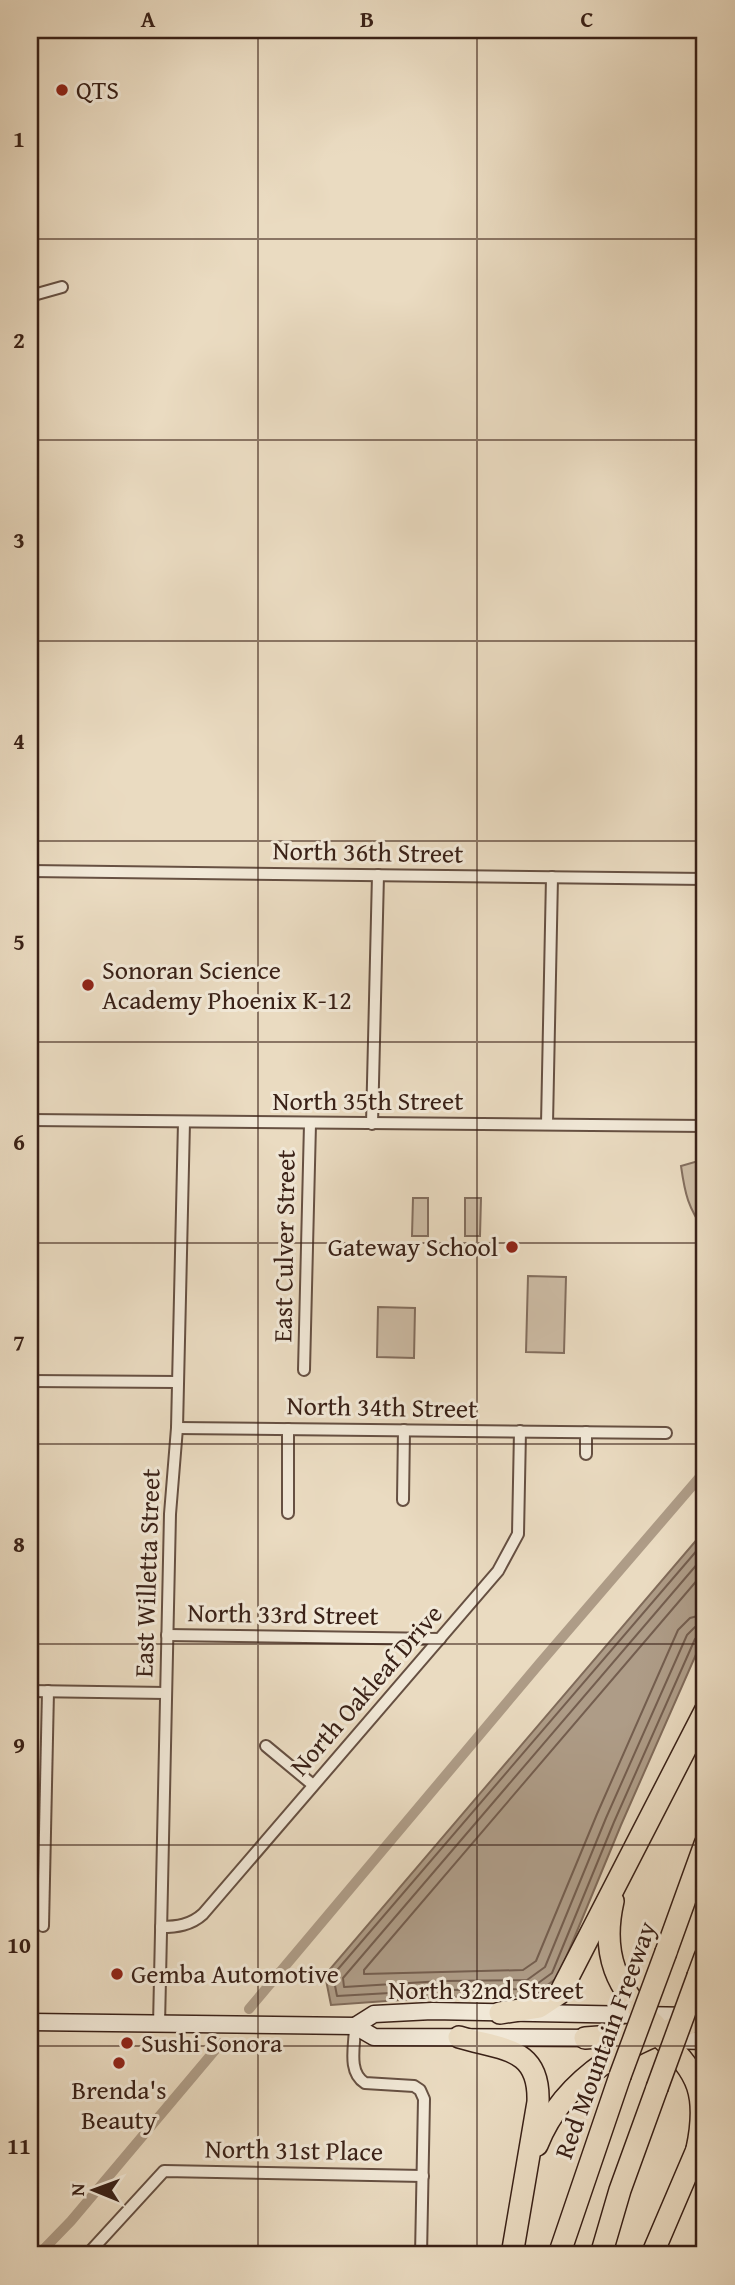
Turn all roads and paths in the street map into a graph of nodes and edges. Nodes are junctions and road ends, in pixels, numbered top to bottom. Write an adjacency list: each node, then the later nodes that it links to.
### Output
1 (62, 287): 2 (street)
2 (30, 296)
3 (30, 871): 4 (street, North 36th Street)
4 (378, 875): 5 (street, North 36th Street); 10 (street)
5 (552, 877): 6 (street, North 36th Street); 11 (street)
6 (705, 878)
7 (30, 1120): 8 (street, North 35th Street)
8 (184, 1122): 9 (street, North 35th Street); 15 (street, East Willetta Street)
9 (310, 1124): 10 (street, North 35th Street); 13 (street, East Culver Street)
10 (372, 1124): 11 (street, North 35th Street)
11 (547, 1124): 12 (street, North 35th Street)
12 (705, 1126)
13 (304, 1370)
14 (30, 1381): 15 (street)
15 (177, 1382): 16 (street, East Willetta Street)
16 (177, 1428): 17 (street, North 34th Street); 25 (street, East Willetta Street)
17 (288, 1429): 18 (street, North 34th Street); 24 (street)
18 (404, 1430): 19 (street, North 34th Street); 23 (street)
19 (520, 1431): 20 (street, North 34th Street); 26 (street, North Oakleaf Drive)
20 (586, 1432): 21 (street, North 34th Street); 22 (street)
21 (666, 1433)
22 (586, 1454)
23 (403, 1500)
24 (288, 1513)
25 (167, 1635): 26 (street, North 33rd Street); 29 (street, East Willetta Street)
26 (440, 1639): 32 (street, North Oakleaf Drive)
27 (30, 1691): 28 (street)
28 (48, 1691): 29 (street); 35 (street)
29 (166, 1693): 36 (street, East Willetta Street)
30 (705, 1711): 34 (highway)
31 (266, 1746): 32 (street)
32 (313, 1786): 36 (street, North Oakleaf Drive)
33 (705, 1844): 53 (highway, Red Mountain Freeway, bridge)
34 (620, 1879): 38 (highway); 43 (highway)
35 (43, 1926)
36 (161, 1927): 41 (street, East Willetta Street)
37 (702, 1966): 54 (highway, bridge)
38 (500, 2013): 42 (main road, North 32nd Street); 43 (main road, North 32nd Street)
39 (701, 2015): 43 (highway)
40 (30, 2022): 41 (main road, North 32nd Street)
41 (159, 2025): 42 (main road, North 32nd Street)
42 (355, 2026): 44 (main road, North 32nd Street); 48 (street)
43 (654, 2031): 45 (highway); 46 (main road, North 32nd Street); 47 (highway); 49 (highway)
44 (459, 2037): 45 (main road, North 32nd Street); 49 (highway)
45 (585, 2038)
46 (705, 2041)
47 (701, 2140): 55 (highway)
48 (423, 2176): 50 (street, North 31st Place); 51 (street)
49 (524, 2179): 52 (highway)
50 (87, 2255)
51 (421, 2255)
52 (512, 2255)
53 (559, 2255)
54 (601, 2255)
55 (652, 2255)

